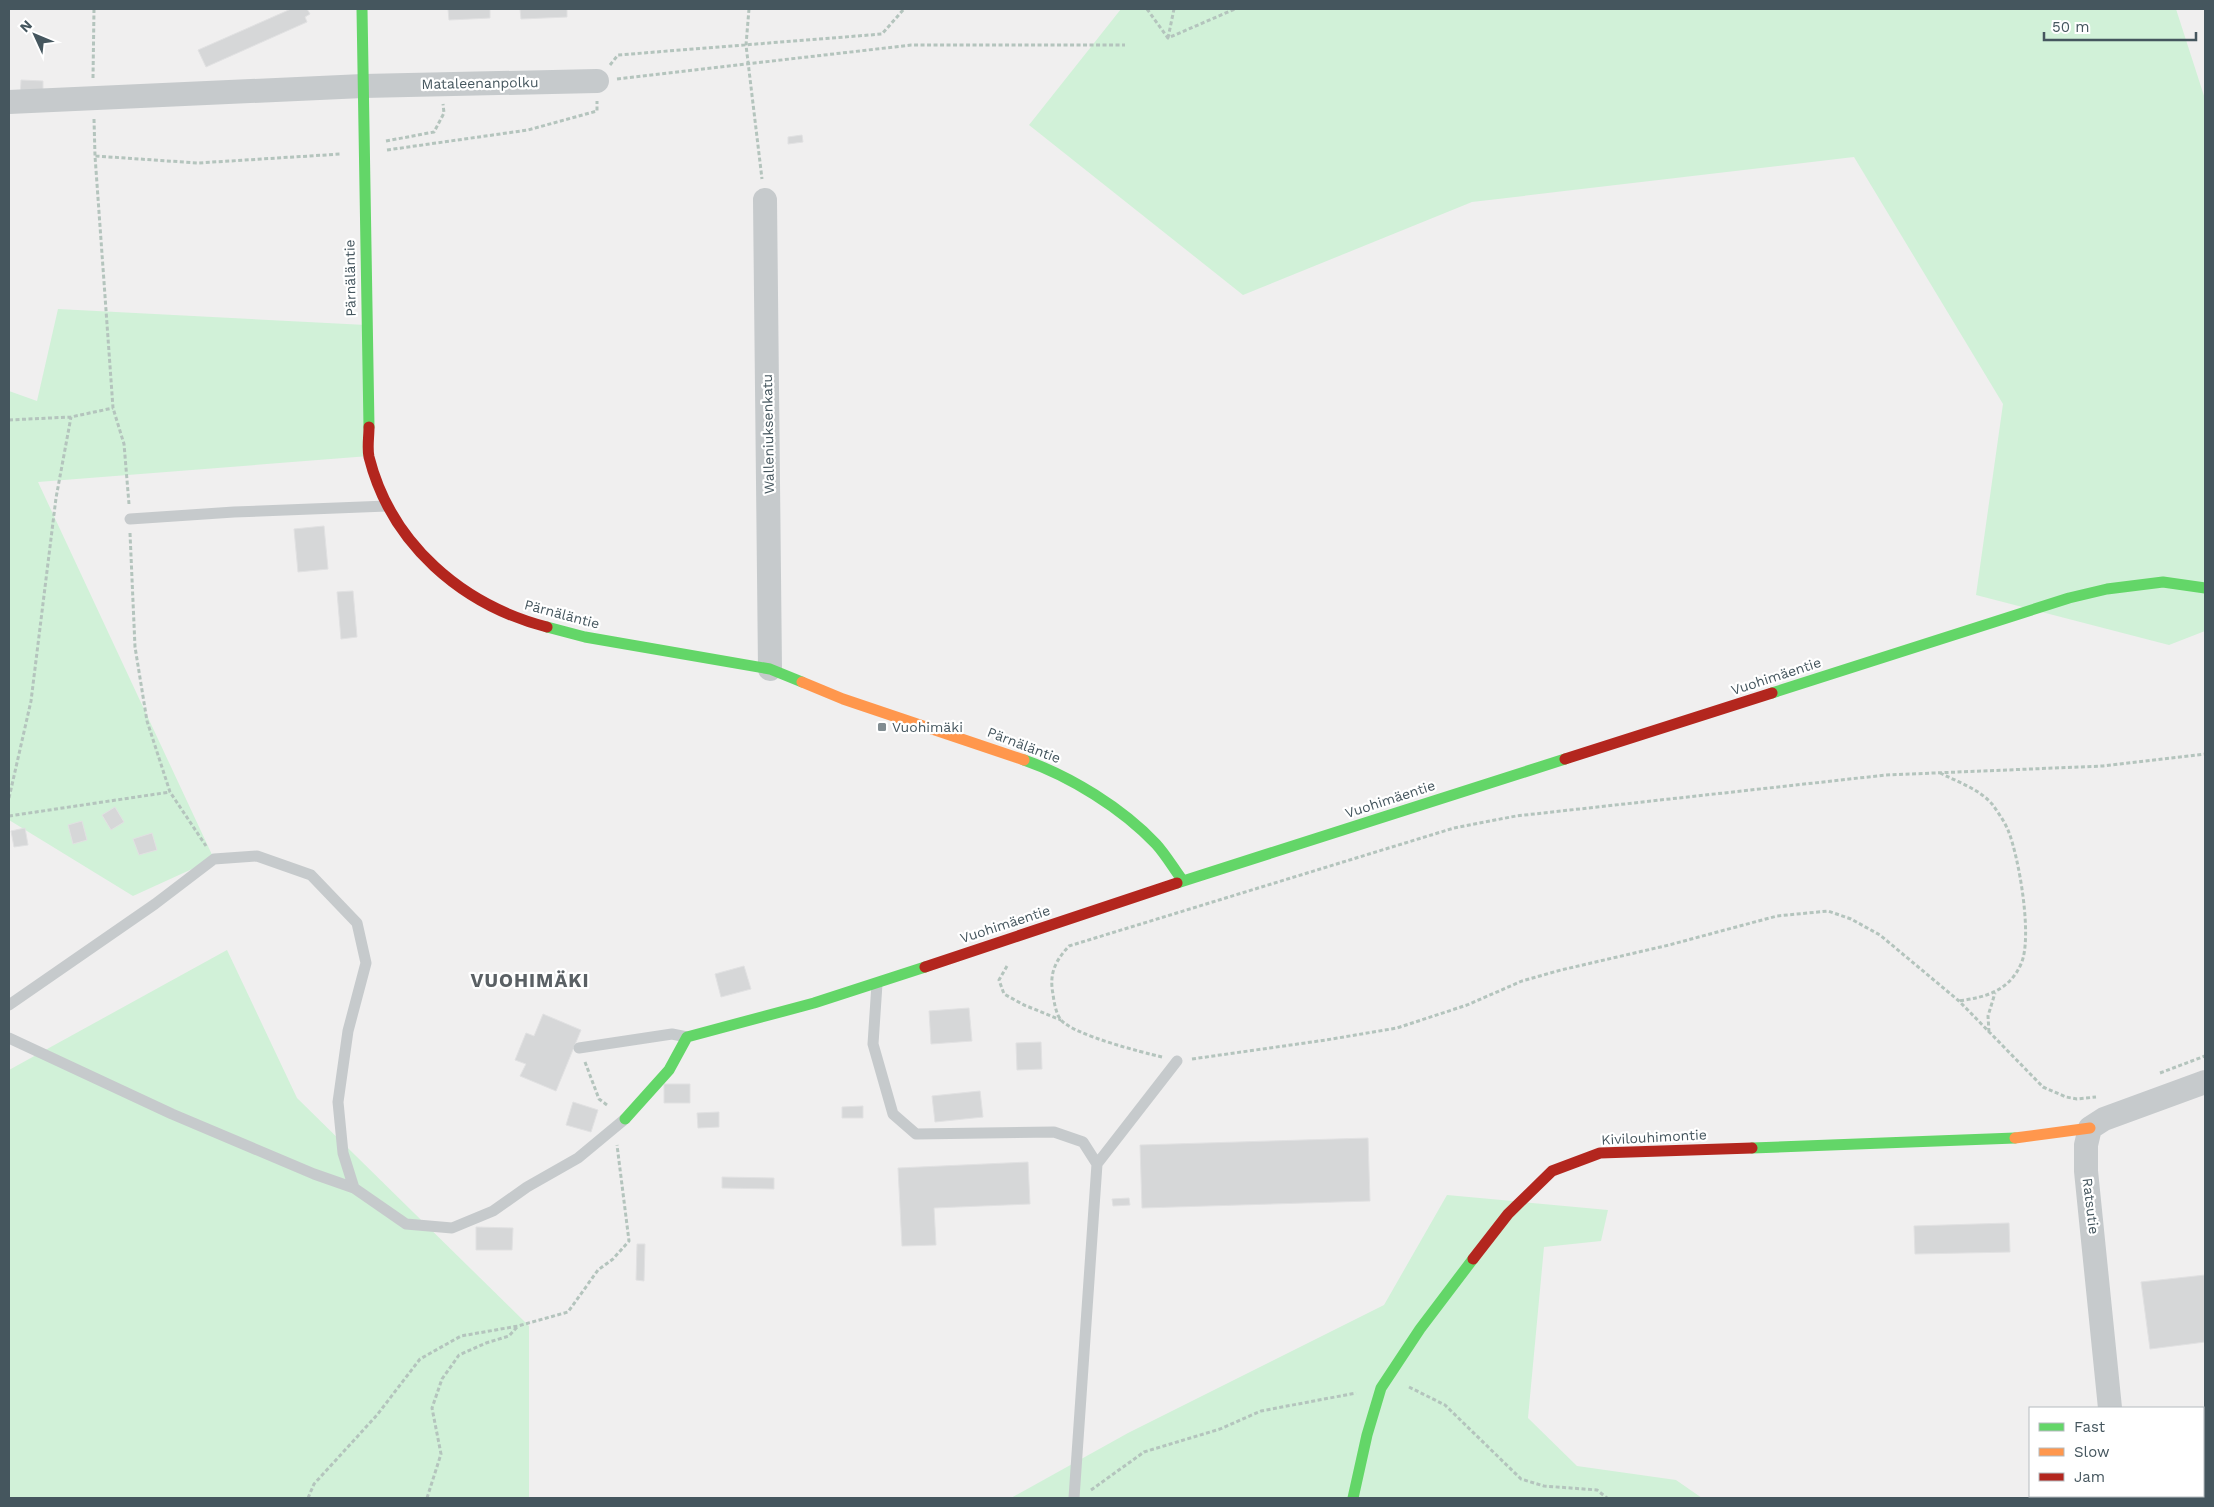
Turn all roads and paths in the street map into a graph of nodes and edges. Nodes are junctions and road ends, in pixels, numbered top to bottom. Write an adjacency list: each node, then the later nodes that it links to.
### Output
1 (362, 9): 12 (street, Pärnäläntie)
2 (749, 9): 8 (path)
3 (904, 9): 8 (path)
4 (1147, 9): 7 (path)
5 (1174, 9): 7 (path)
6 (1235, 9): 7 (path)
7 (1168, 38)
8 (746, 45): 10 (path); 11 (path)
9 (1125, 45): 10 (path)
10 (748, 64): 11 (path); 18 (path)
11 (597, 81): 12 (street, Mataleenanpolku); 16 (path)
12 (363, 86): 13 (street, Mataleenanpolku); 15 (street, Pärnäläntie)
13 (9, 102)
14 (434, 132): 15 (path)
15 (364, 144): 22 (street, Pärnäläntie)
16 (385, 150)
17 (346, 154): 19 (path)
18 (765, 200): 25 (street, Walleniuksenkatu)
19 (113, 408): 20 (path); 23 (path)
20 (71, 417): 21 (path); 29 (path)
21 (9, 420)
22 (387, 506): 23 (lane); 25 (street, Pärnäläntie)
23 (130, 519): 28 (path)
24 (2205, 588): 32 (street, Vuohimäentie)
25 (770, 669): 32 (street, Pärnäläntie)
26 (2205, 754): 27 (path)
27 (1938, 773): 33 (path); 37 (path)
28 (170, 792): 30 (path); 31 (path)
29 (9, 798)
30 (9, 816)
31 (214, 860): 39 (lane); 54 (lane)
32 (1183, 881): 36 (street, Vuohimäentie)
33 (1069, 946): 34 (path); 40 (path)
34 (1060, 949)
35 (1016, 962): 40 (path)
36 (877, 982): 42 (street, Vuohimäentie); 53 (lane)
37 (1995, 993): 38 (path); 41 (path)
38 (1959, 1001): 41 (path); 46 (path)
39 (9, 1005)
40 (1061, 1020): 46 (path)
41 (1989, 1033): 49 (path)
42 (687, 1037): 44 (lane); 50 (street)
43 (9, 1038): 54 (lane)
44 (579, 1048): 50 (path)
45 (2205, 1056): 47 (path)
46 (1177, 1061): 53 (lane)
47 (2153, 1076)
48 (2205, 1082): 52 (street)
49 (2101, 1095)
50 (625, 1119): 51 (lane)
51 (615, 1127): 54 (lane); 55 (path)
52 (2090, 1128): 56 (street, Ratsutie); 60 (street, Kivilouhimontie)
53 (1097, 1164): 59 (lane)
54 (354, 1188)
55 (518, 1326): 57 (path); 58 (path)
56 (2110, 1407)
57 (308, 1498)
58 (427, 1498)
59 (1074, 1498)
60 (1353, 1498)

